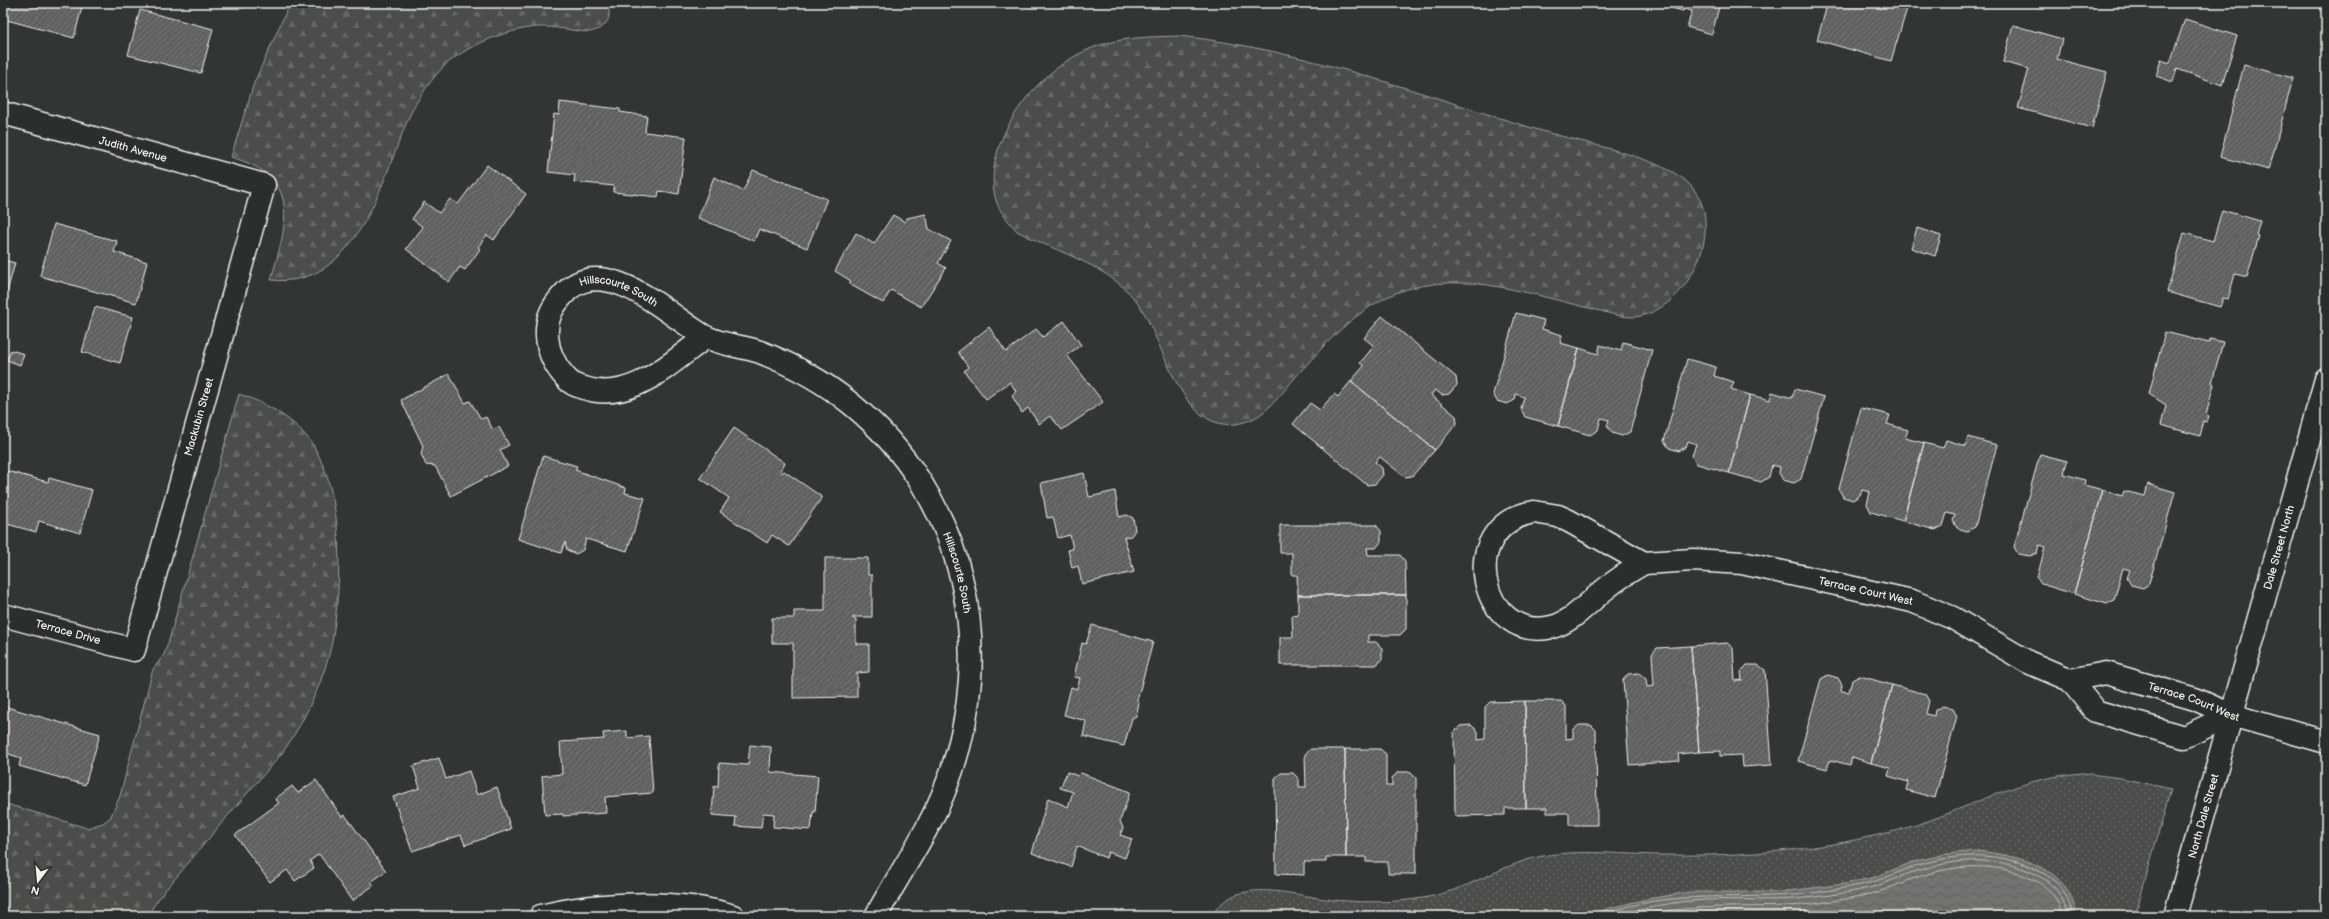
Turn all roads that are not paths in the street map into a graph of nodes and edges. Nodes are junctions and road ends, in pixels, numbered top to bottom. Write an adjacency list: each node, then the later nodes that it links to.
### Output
1 (3, 113): 2 (street, Judith Avenue)
2 (264, 185): 7 (street, Mackubin Street)
3 (706, 337): 3 (street, Hillscourte South); 13 (street, Hillscourte South)
4 (2326, 379): 9 (street, Dale Street North)
5 (1644, 564): 5 (street, Terrace Court West); 8 (street, Terrace Court West)
6 (3, 615): 7 (street, Terrace Drive)
7 (134, 650)
8 (2070, 680): 9 (street, Terrace Court West); 9 (street, Terrace Court West)
9 (2231, 715): 10 (street); 14 (street, North Dale Street)
10 (2326, 742)
11 (541, 916): 12 (street)
12 (733, 916)
13 (876, 916)
14 (2175, 916)

